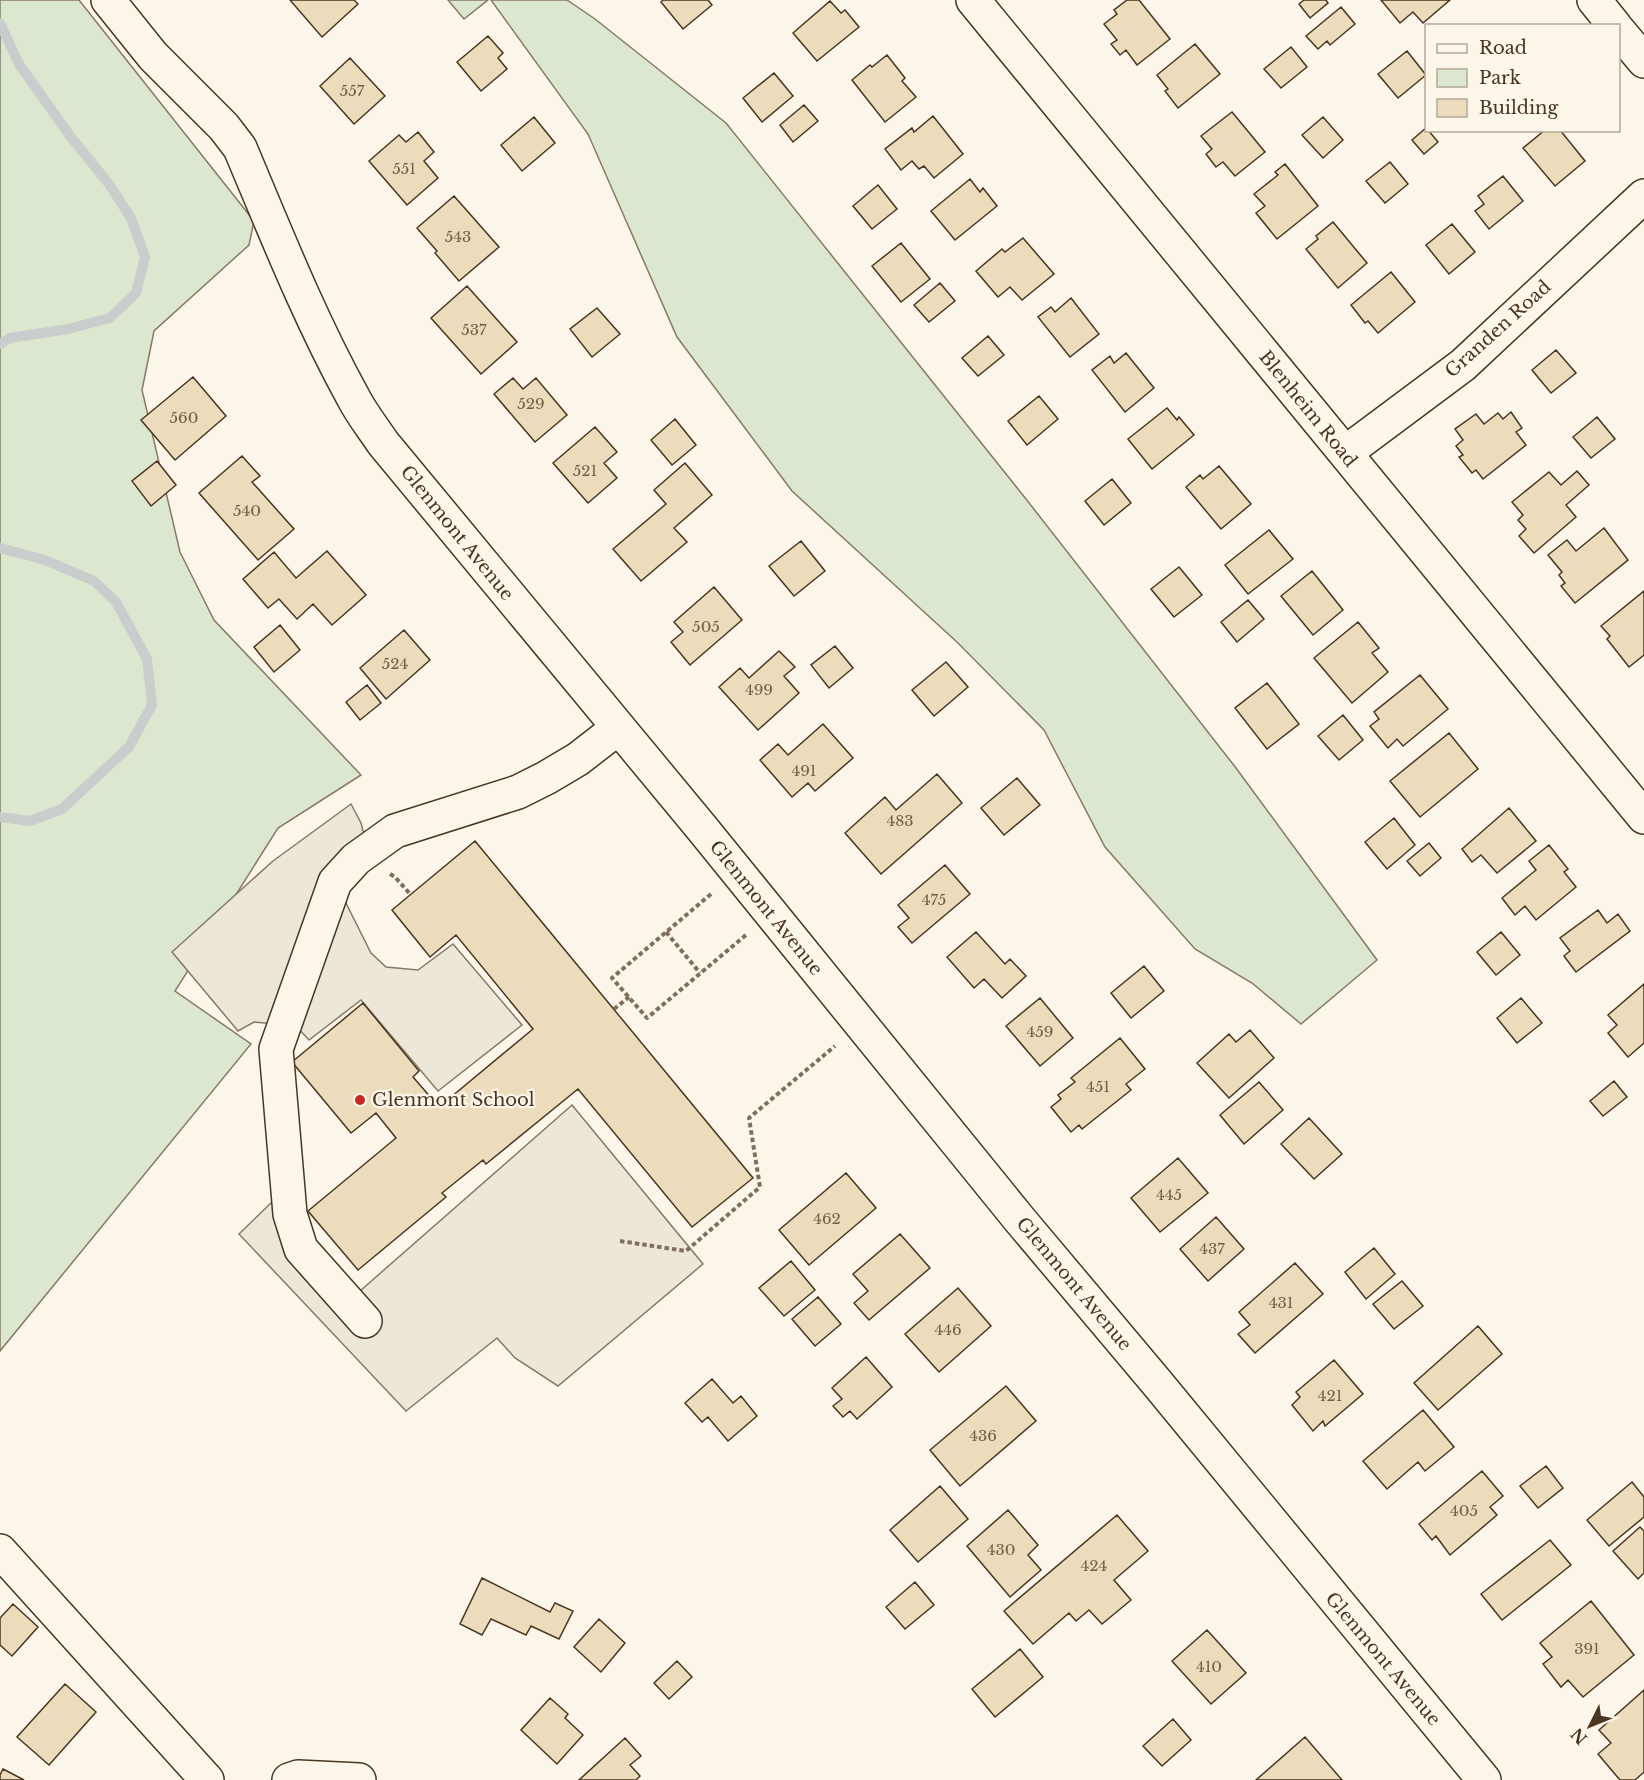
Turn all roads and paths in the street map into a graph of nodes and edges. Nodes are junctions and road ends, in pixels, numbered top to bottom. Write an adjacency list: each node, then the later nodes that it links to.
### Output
1 (108, 0): 9 (street, Glenmont Avenue)
2 (973, 0): 8 (street, Blenheim Road)
3 (1594, 0): 4 (street)
4 (1613, 24)
5 (1620, 32): 6 (street)
6 (1644, 61)
7 (1644, 196): 8 (street, Granden Road)
8 (1345, 453): 10 (street, Blenheim Road)
9 (618, 728): 11 (street, Glenmont Avenue); 19 (street)
10 (1644, 817)
11 (737, 872): 12 (street, Glenmont Avenue); 13 (path)
12 (771, 914): 14 (path); 24 (street, Glenmont Avenue)
13 (666, 932): 14 (path); 15 (path)
14 (700, 973): 15 (path)
15 (629, 997): 16 (path)
16 (614, 1009)
17 (838, 1043): 18 (path)
18 (620, 1241)
19 (365, 1321)
20 (0, 1551): 21 (street)
21 (207, 1780)
22 (289, 1780): 23 (street)
23 (360, 1780)
24 (1484, 1780)

